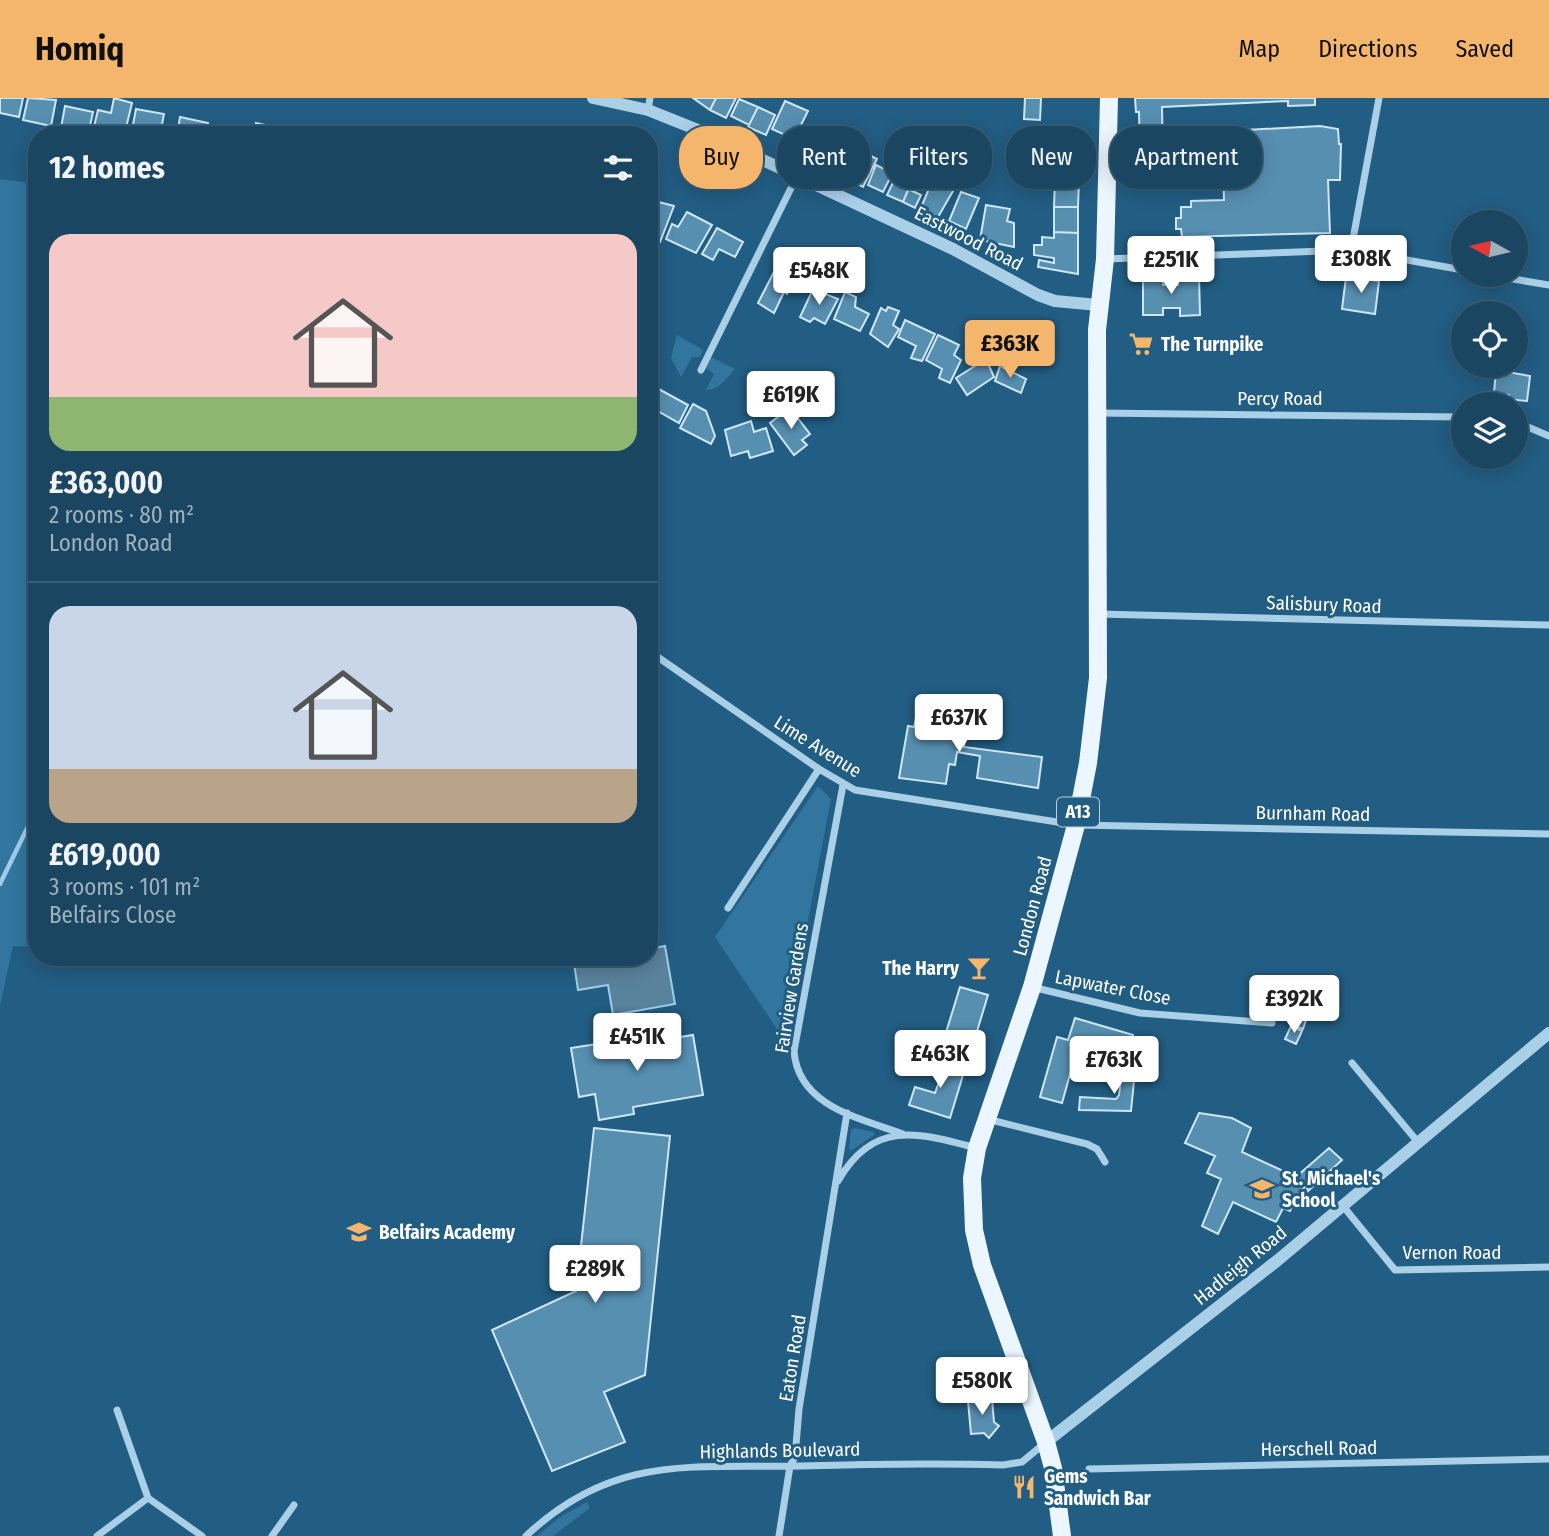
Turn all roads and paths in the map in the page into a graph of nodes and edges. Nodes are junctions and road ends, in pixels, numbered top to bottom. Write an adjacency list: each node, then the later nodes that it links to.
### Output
1 (593, 98): 4 (street, Eastwood Road)
2 (1108, 98): 9 (main road, London Road / A13)
3 (1379, 98): 8 (street)
4 (649, 104): 5 (street, Eastwood Road)
5 (777, 167)
6 (791, 189): 14 (street)
7 (824, 189): 13 (street, Eastwood Road)
8 (1351, 250): 9 (street); 10 (street)
9 (1104, 259): 13 (main road, London Road / A13)
10 (1451, 268)
11 (1528, 282): 12 (street)
12 (1549, 285)
13 (1098, 305): 15 (main road, London Road / A13)
14 (702, 370)
15 (1097, 413): 16 (street, Percy Road); 19 (main road, London Road / A13)
16 (1451, 417)
17 (1528, 427): 18 (street)
18 (1549, 436)
19 (1098, 614): 20 (street, Salisbury Road); 24 (main road, London Road / A13)
20 (1549, 625)
21 (658, 657): 22 (street, Lime Avenue)
22 (819, 769): 23 (street, Lime Avenue); 26 (street)
23 (843, 785): 24 (street, Lime Avenue); 31 (street, Fairview Gardens)
24 (1076, 824): 25 (street, Burnham Road); 27 (main road, London Road / A13)
25 (1549, 834)
26 (728, 908)
27 (1032, 987): 28 (street, Lapwater Close); 32 (main road, London Road / A13)
28 (1272, 1023)
29 (1549, 1033): 34 (street, Hadleigh Road)
30 (1352, 1063): 34 (street)
31 (846, 1113): 33 (street, Fairview Gardens); 37 (street, Eaton Road)
32 (986, 1119): 35 (main road, London Road / A13); 36 (street)
33 (903, 1134): 35 (street, Eaton Road); 37 (street, Eaton Road)
34 (1417, 1141): 38 (street, Hadleigh Road)
35 (977, 1148): 41 (main road, London Road / A13)
36 (1105, 1162)
37 (836, 1185): 43 (street, Eaton Road)
38 (1343, 1206): 39 (street, Vernon Road); 41 (street, Hadleigh Road)
39 (1549, 1267)
40 (117, 1410): 45 (street)
41 (1046, 1442): 43 (street, Highlands Boulevard); 52 (main road, London Road / A13)
42 (1549, 1459): 44 (street, Herschell Road)
43 (790, 1466): 50 (street, Highlands Boulevard); 51 (street, Eaton Road)
44 (1089, 1469)
45 (148, 1498): 47 (street); 48 (street)
46 (294, 1504): 49 (street)
47 (97, 1536)
48 (202, 1536)
49 (272, 1536)
50 (526, 1536)
51 (779, 1536)
52 (1062, 1536)

